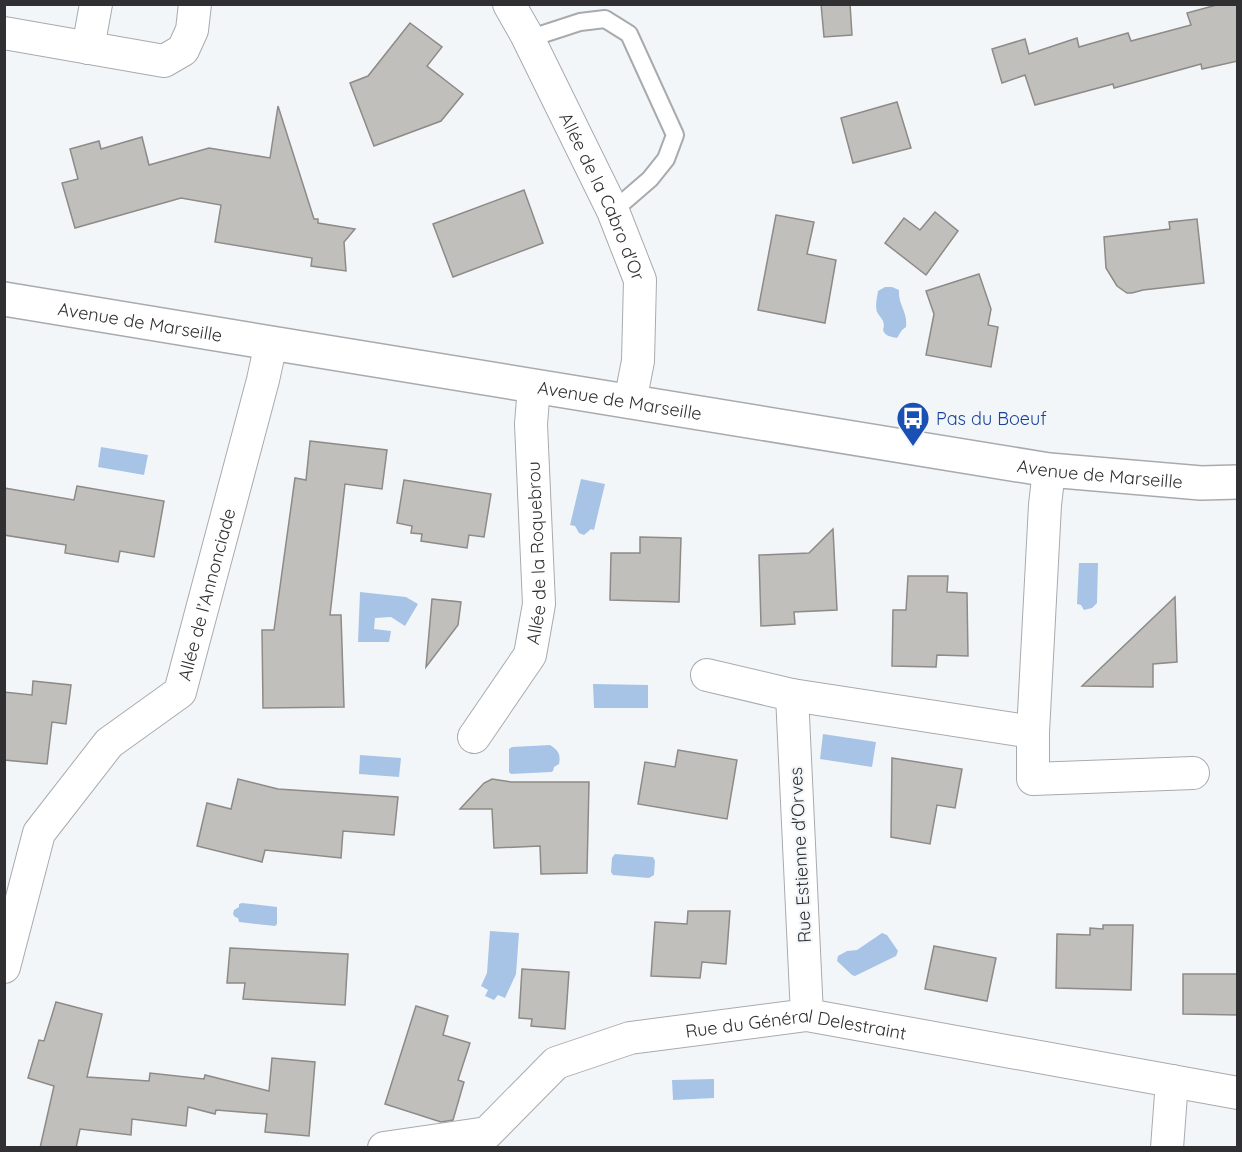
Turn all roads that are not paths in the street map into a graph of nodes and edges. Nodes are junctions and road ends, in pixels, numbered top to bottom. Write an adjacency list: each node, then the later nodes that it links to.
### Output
1 (96, 4): 6 (street)
2 (195, 4): 6 (street)
3 (509, 4): 5 (street, Allée de la Cabro d'Or)
4 (4, 33): 6 (street)
5 (528, 39): 7 (street, Allée de la Cabro d'Or); 7 (lane)
6 (88, 48)
7 (613, 211): 11 (street, Allée de la Cabro d'Or)
8 (4, 299): 9 (street, Avenue de Marseille)
9 (271, 343): 10 (street, Avenue de Marseille); 19 (street, Allée de l’Annonciade)
10 (534, 386): 11 (street, Avenue de Marseille); 17 (street, Allée de la Roquebrou)
11 (630, 402): 12 (street, Avenue de Marseille)
12 (1049, 470): 13 (street, Avenue de Marseille); 16 (street)
13 (1238, 482)
14 (707, 675): 15 (street)
15 (792, 695): 16 (street); 20 (street, Rue Estienne d'Orves)
16 (1033, 732): 18 (street)
17 (474, 736)
18 (1193, 773)
19 (4, 967)
20 (807, 1015): 21 (street, Rue du Général Delestraint); 23 (street, Rue du Général Delestraint)
21 (1172, 1081): 22 (street, Rue du Général Delestraint); 24 (street)
22 (1238, 1094)
23 (384, 1148)
24 (1167, 1148)

